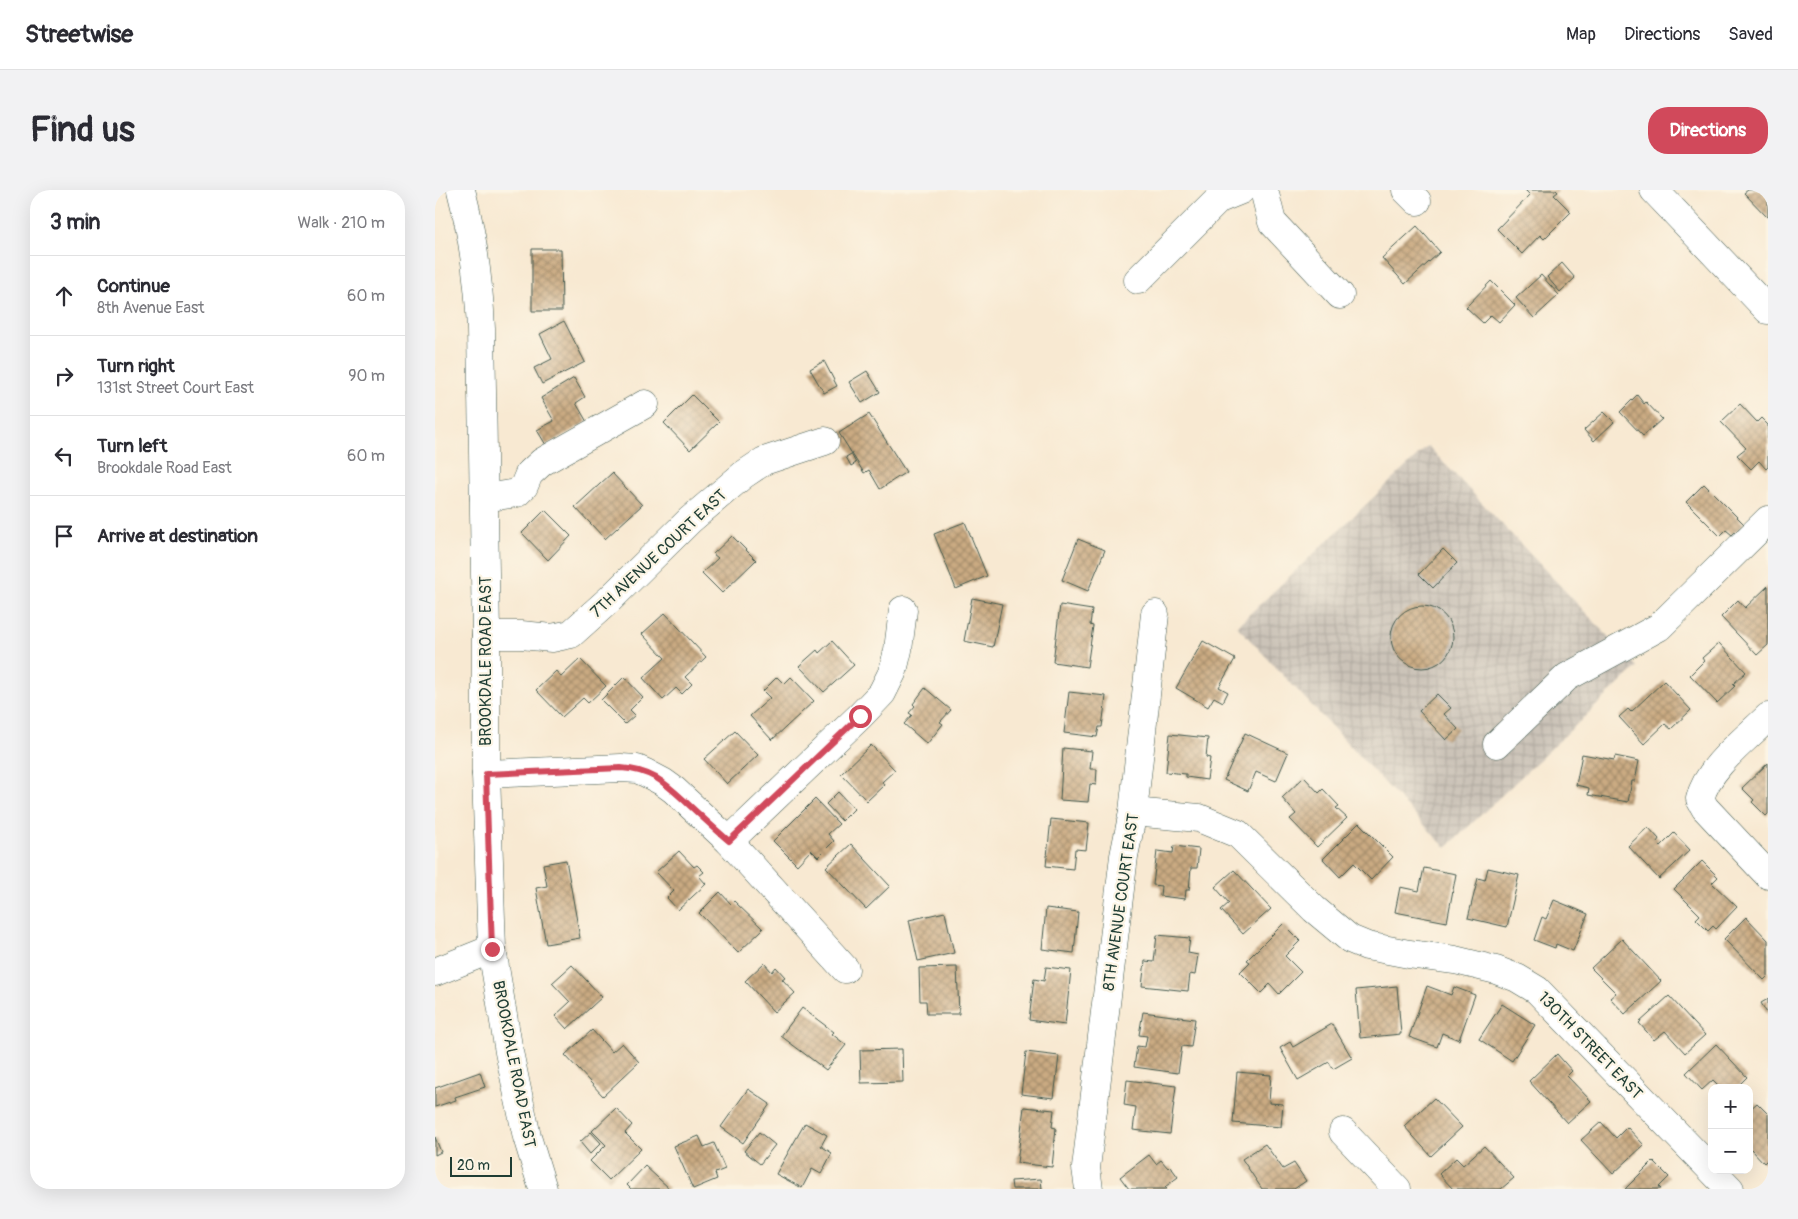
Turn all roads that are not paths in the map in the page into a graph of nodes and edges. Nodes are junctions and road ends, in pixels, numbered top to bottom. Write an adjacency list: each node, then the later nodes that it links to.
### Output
1 (461, 190): 10 (street, BROOKDALE ROAD EAST)
2 (1241, 190): 5 (street)
3 (1264, 190): 6 (street)
4 (1654, 190): 7 (street)
5 (1138, 280)
6 (1340, 295)
7 (1768, 310)
8 (645, 404): 10 (street)
9 (825, 441): 14 (street, 7TH AVENUE COURT EAST)
10 (484, 498): 14 (street, BROOKDALE ROAD EAST)
11 (1768, 520): 16 (street)
12 (903, 610): 19 (street)
13 (1155, 614): 18 (street, 8TH AVENUE COURT EAST)
14 (486, 635): 17 (street, BROOKDALE ROAD EAST)
15 (1768, 717): 20 (street)
16 (1497, 744)
17 (486, 774): 19 (street); 21 (street, BROOKDALE ROAD EAST)
18 (1133, 812): 26 (street, 8TH AVENUE COURT EAST); 28 (street, 130TH STREET EAST)
19 (729, 841): 22 (street)
20 (1768, 875)
21 (492, 949): 23 (street); 25 (street, BROOKDALE ROAD EAST)
22 (845, 969)
23 (435, 972)
24 (1343, 1132): 27 (street)
25 (543, 1189)
26 (1089, 1189)
27 (1397, 1189)
28 (1730, 1189)

